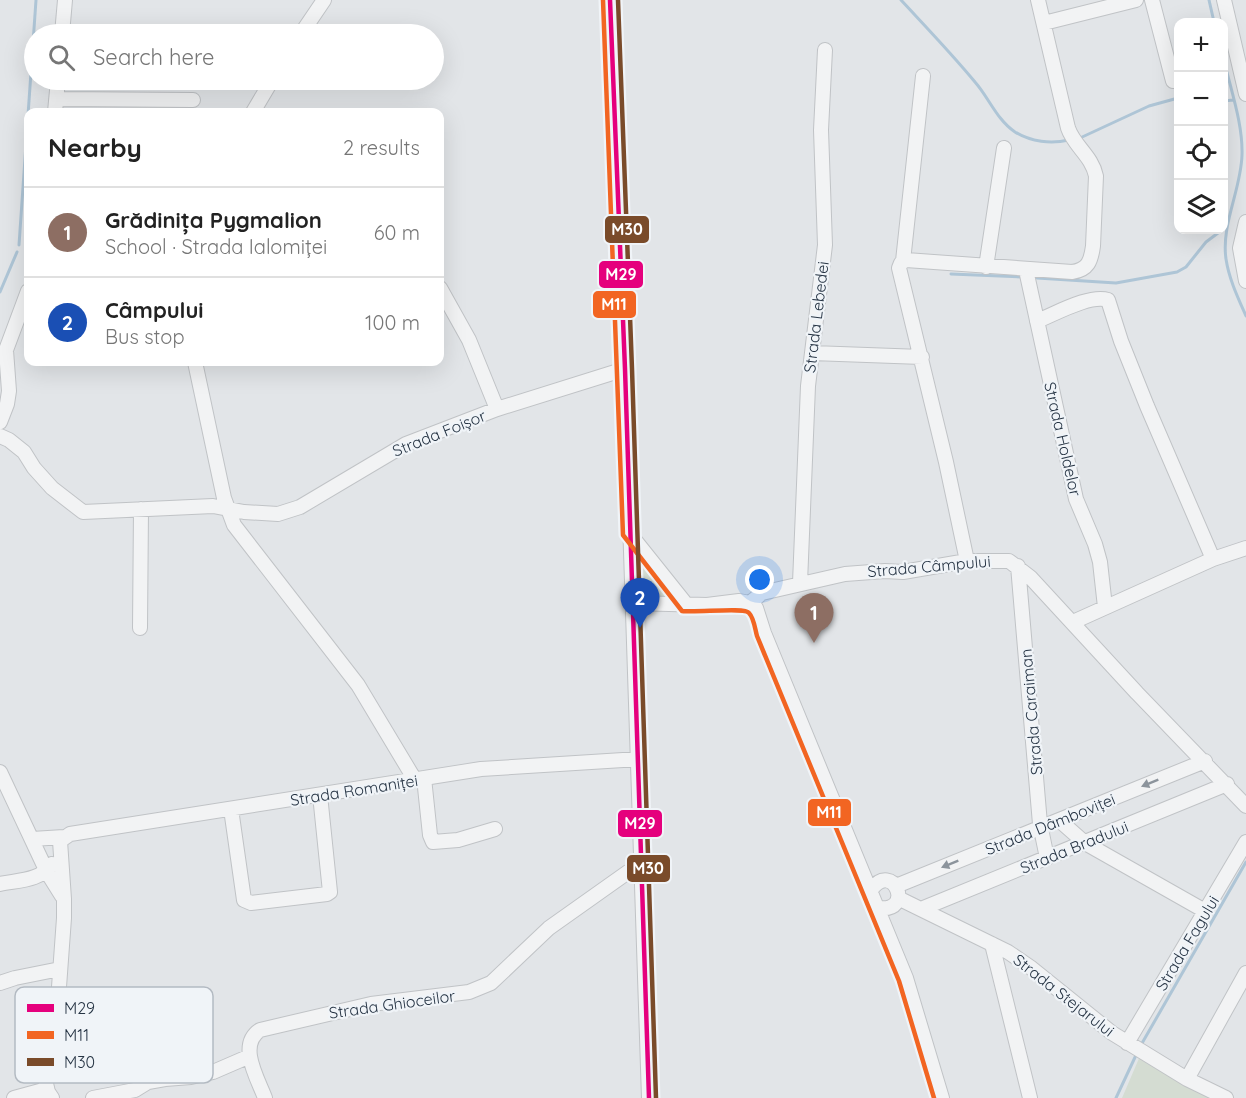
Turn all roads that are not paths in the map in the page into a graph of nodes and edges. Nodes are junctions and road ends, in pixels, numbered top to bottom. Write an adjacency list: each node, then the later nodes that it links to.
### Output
1 (65, 0): 9 (street)
2 (324, 0): 10 (street)
3 (610, 0): 33 (street)
4 (1038, 0): 8 (street)
5 (1136, 0): 8 (street)
6 (1152, 0): 14 (street)
7 (1224, 0): 12 (street)
8 (1044, 23): 25 (street)
9 (63, 24)
10 (308, 24)
11 (825, 50): 30 (street, Strada Lebedei)
12 (1242, 53): 17 (street)
13 (923, 76): 23 (street)
14 (1173, 81)
15 (57, 90): 19 (street)
16 (266, 90): 20 (street)
17 (1246, 94)
18 (194, 100): 19 (street)
19 (56, 106)
20 (255, 108)
21 (1004, 148): 24 (street)
22 (1246, 222): 26 (street)
23 (903, 261): 24 (street); 31 (street)
24 (986, 267): 25 (street)
25 (1026, 270): 29 (street, Strada Holdelor)
26 (1246, 281)
27 (444, 295): 34 (street)
28 (24, 302): 35 (street)
29 (1037, 321): 41 (street); 48 (street, Strada Holdelor)
30 (812, 353): 31 (street); 44 (street, Strada Lebedei)
31 (921, 357): 42 (street)
32 (196, 366): 37 (street)
33 (625, 369): 34 (street, Strada Foișor); 39 (street)
34 (497, 409): 37 (street, Strada Foișor)
35 (0, 422)
36 (0, 436): 38 (street, Strada Foișor)
37 (226, 508): 38 (street, Strada Foișor); 54 (street)
38 (141, 509): 50 (street)
39 (630, 534): 45 (street); 47 (street)
40 (1246, 548): 41 (street)
41 (1213, 559): 48 (street)
42 (967, 561): 43 (street, Strada Câmpului); 44 (street, Strada Câmpului)
43 (1018, 566): 49 (street); 61 (street, Strada Caraiman)
44 (800, 583): 46 (street, Strada Câmpului)
45 (632, 603): 47 (street, Strada Câmpului); 51 (street)
46 (750, 603): 47 (street, Strada Câmpului); 72 (street)
47 (686, 604)
48 (1105, 607): 49 (street)
49 (1073, 622): 52 (street)
50 (140, 628)
51 (639, 759): 54 (street, Strada Romaniței); 69 (street)
52 (1204, 761): 55 (street); 60 (street, Strada Dâmboviței, one-way to 60)
53 (0, 771): 56 (street)
54 (419, 779): 57 (street, Strada Romaniței); 62 (street)
55 (1227, 784): 58 (street); 66 (street, Strada Bradului)
56 (3, 787): 64 (street)
57 (320, 795): 59 (street, Strada Romaniței); 59 (street)
58 (1246, 806)
59 (231, 809): 63 (street, Strada Romaniței)
60 (1059, 820): 61 (street, Strada Dâmboviței); 66 (street)
61 (1041, 828): 68 (street, Strada Caraiman); 73 (street, Strada Dâmboviței, one-way to 73)
62 (495, 829)
63 (67, 835): 64 (street, Strada Romaniței); 67 (street)
64 (32, 839): 70 (street)
65 (1246, 842): 77 (street, Strada Fagului)
66 (1085, 843): 68 (street, Strada Bradului); 77 (street)
67 (60, 854): 70 (street); 74 (street)
68 (1047, 858): 76 (street, Strada Bradului)
69 (642, 866): 84 (street, Strada Ghioceilor); 92 (street)
70 (47, 872): 71 (street); 74 (street)
71 (0, 884)
72 (871, 890): 73 (street); 75 (street)
73 (897, 892): 75 (street); 76 (street, Strada Stejarului)
74 (64, 899): 79 (street)
75 (878, 908): 93 (street)
76 (921, 909): 78 (street, Strada Stejarului)
77 (1205, 911): 83 (street, Strada Fagului)
78 (992, 944): 83 (street, Strada Stejarului); 94 (street)
79 (60, 969): 81 (street); 82 (street)
80 (1246, 973): 86 (street)
81 (0, 983)
82 (58, 987)
83 (1134, 1047): 86 (street, Strada Stejarului)
84 (250, 1056): 85 (street); 91 (street)
85 (213, 1072)
86 (1187, 1079): 95 (street, Strada Stejarului)
87 (146, 1083): 90 (street)
88 (50, 1094): 89 (street)
89 (14, 1098)
90 (93, 1098)
91 (265, 1098)
92 (649, 1098)
93 (942, 1098)
94 (1030, 1098)
95 (1226, 1098)

